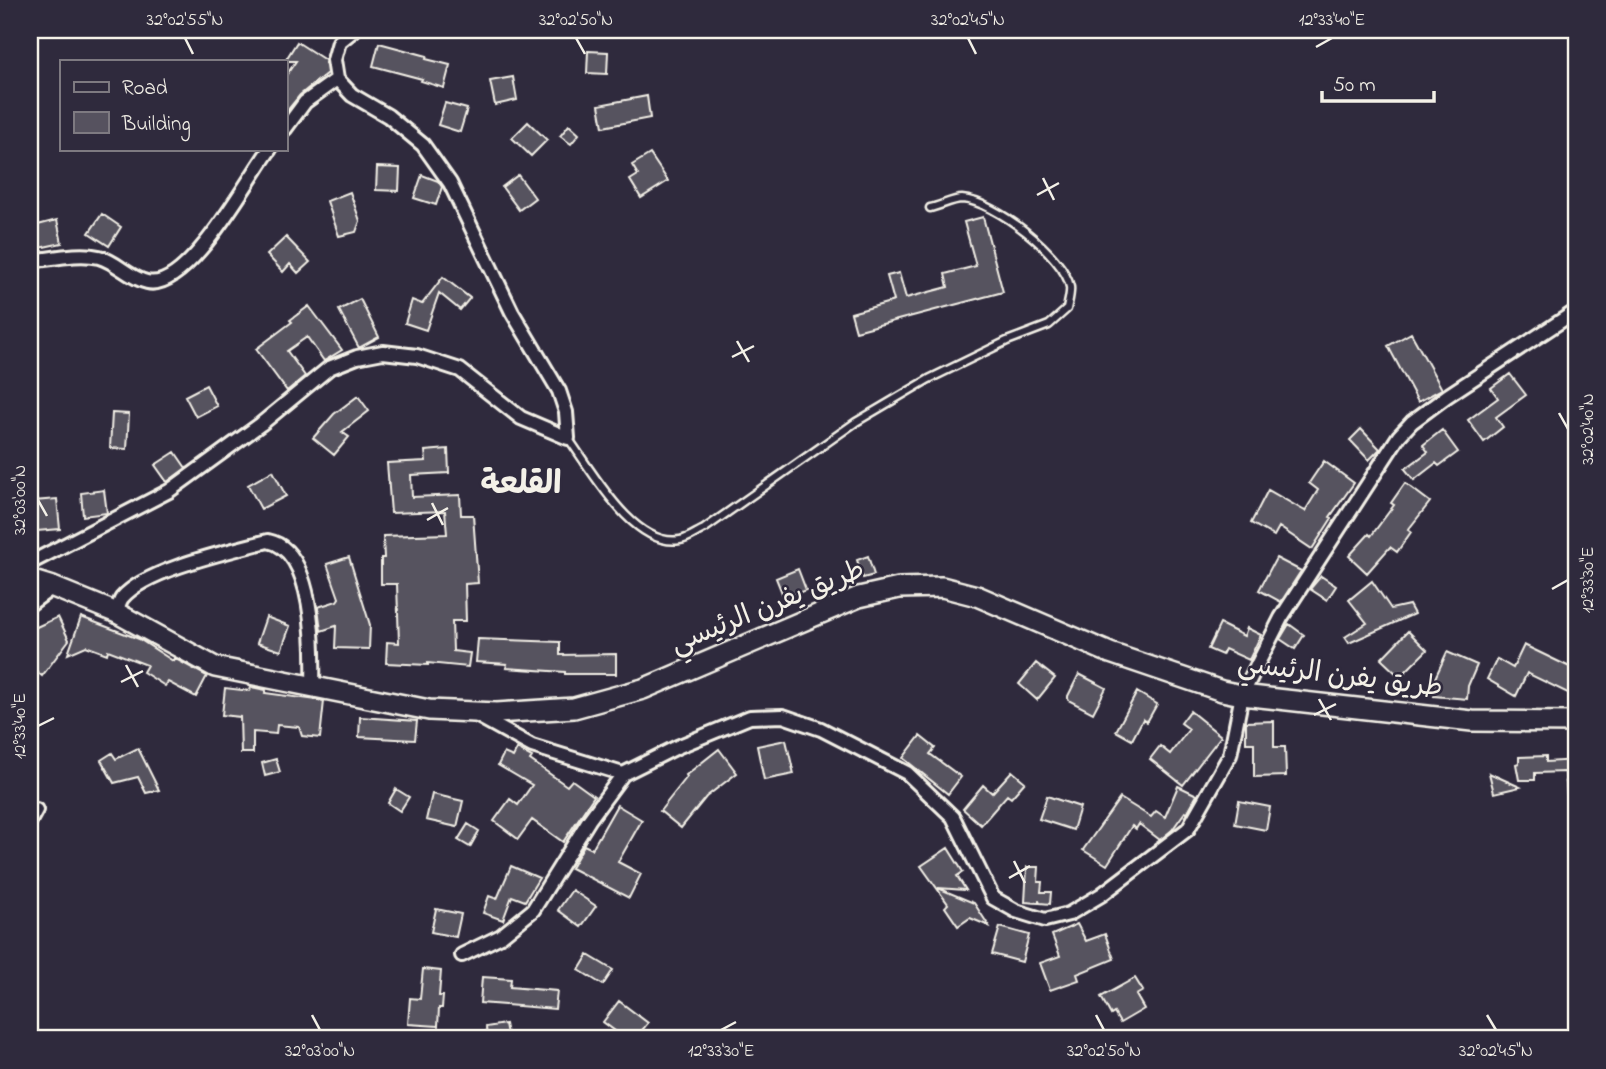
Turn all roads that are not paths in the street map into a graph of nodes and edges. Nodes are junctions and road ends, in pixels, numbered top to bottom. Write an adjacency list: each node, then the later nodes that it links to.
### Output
1 (354, 30): 2 (street)
2 (337, 79): 3 (street); 8 (street)
3 (287, 126)
4 (269, 150): 6 (street)
5 (930, 208): 8 (lane)
6 (30, 261)
7 (1576, 311): 15 (street)
8 (568, 438): 9 (street)
9 (30, 562)
10 (30, 580): 11 (main road, طريق يفرن الرئيسي)
11 (52, 587): 12 (street); 13 (main road, طريق يفرن الرئيسي)
12 (30, 604)
13 (117, 613): 14 (main road, طريق يفرن الرئيسي); 14 (street)
14 (313, 687): 16 (main road, طريق يفرن الرئيسي)
15 (1242, 695): 16 (main road, طريق يفرن الرئيسي); 17 (main road, طريق يفرن الرئيسي); 18 (street)
16 (469, 711): 18 (street)
17 (1576, 722)
18 (623, 774): 19 (street)
19 (462, 955)

